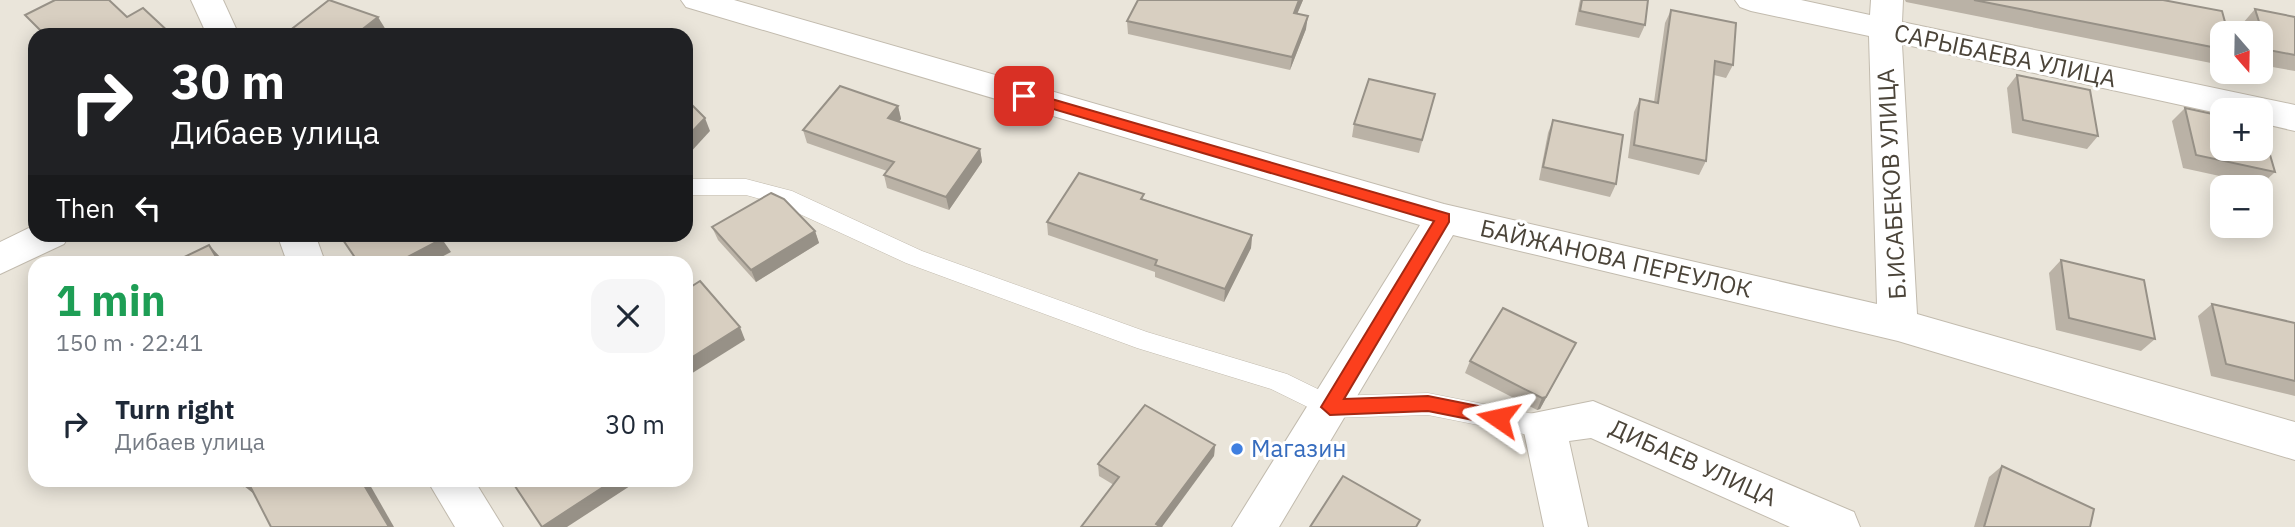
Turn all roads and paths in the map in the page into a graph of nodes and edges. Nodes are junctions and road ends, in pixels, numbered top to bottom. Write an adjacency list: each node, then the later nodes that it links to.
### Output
1 (207, 0): 5 (street)
2 (697, 0): 10 (street, БАЙЖАНОВА ПЕРЕУЛОК)
3 (1751, 0): 4 (street, САРЫБАЕВА УЛИЦА)
4 (1886, 15): 6 (street, САРЫБАЕВА УЛИЦА); 13 (street, Б.ИСАБЕКОВ УЛИЦА)
5 (220, 28)
6 (2213, 98)
7 (2273, 113): 8 (street, САРЫБАЕВА УЛИЦА)
8 (2295, 118)
9 (693, 187): 14 (lane)
10 (1444, 218): 13 (street, БАЙЖАНОВА ПЕРЕУЛОК); 14 (street)
11 (35, 242): 12 (street)
12 (0, 259)
13 (1898, 325): 16 (street, БАЙЖАНОВА ПЕРЕУЛОК)
14 (1330, 407): 15 (lane); 19 (street)
15 (1544, 427): 20 (street); 21 (street, ДИБАЕВ УЛИЦА)
16 (2295, 441)
17 (454, 487): 18 (street)
18 (481, 527)
19 (1254, 527)
20 (1566, 527)
21 (1838, 527)

